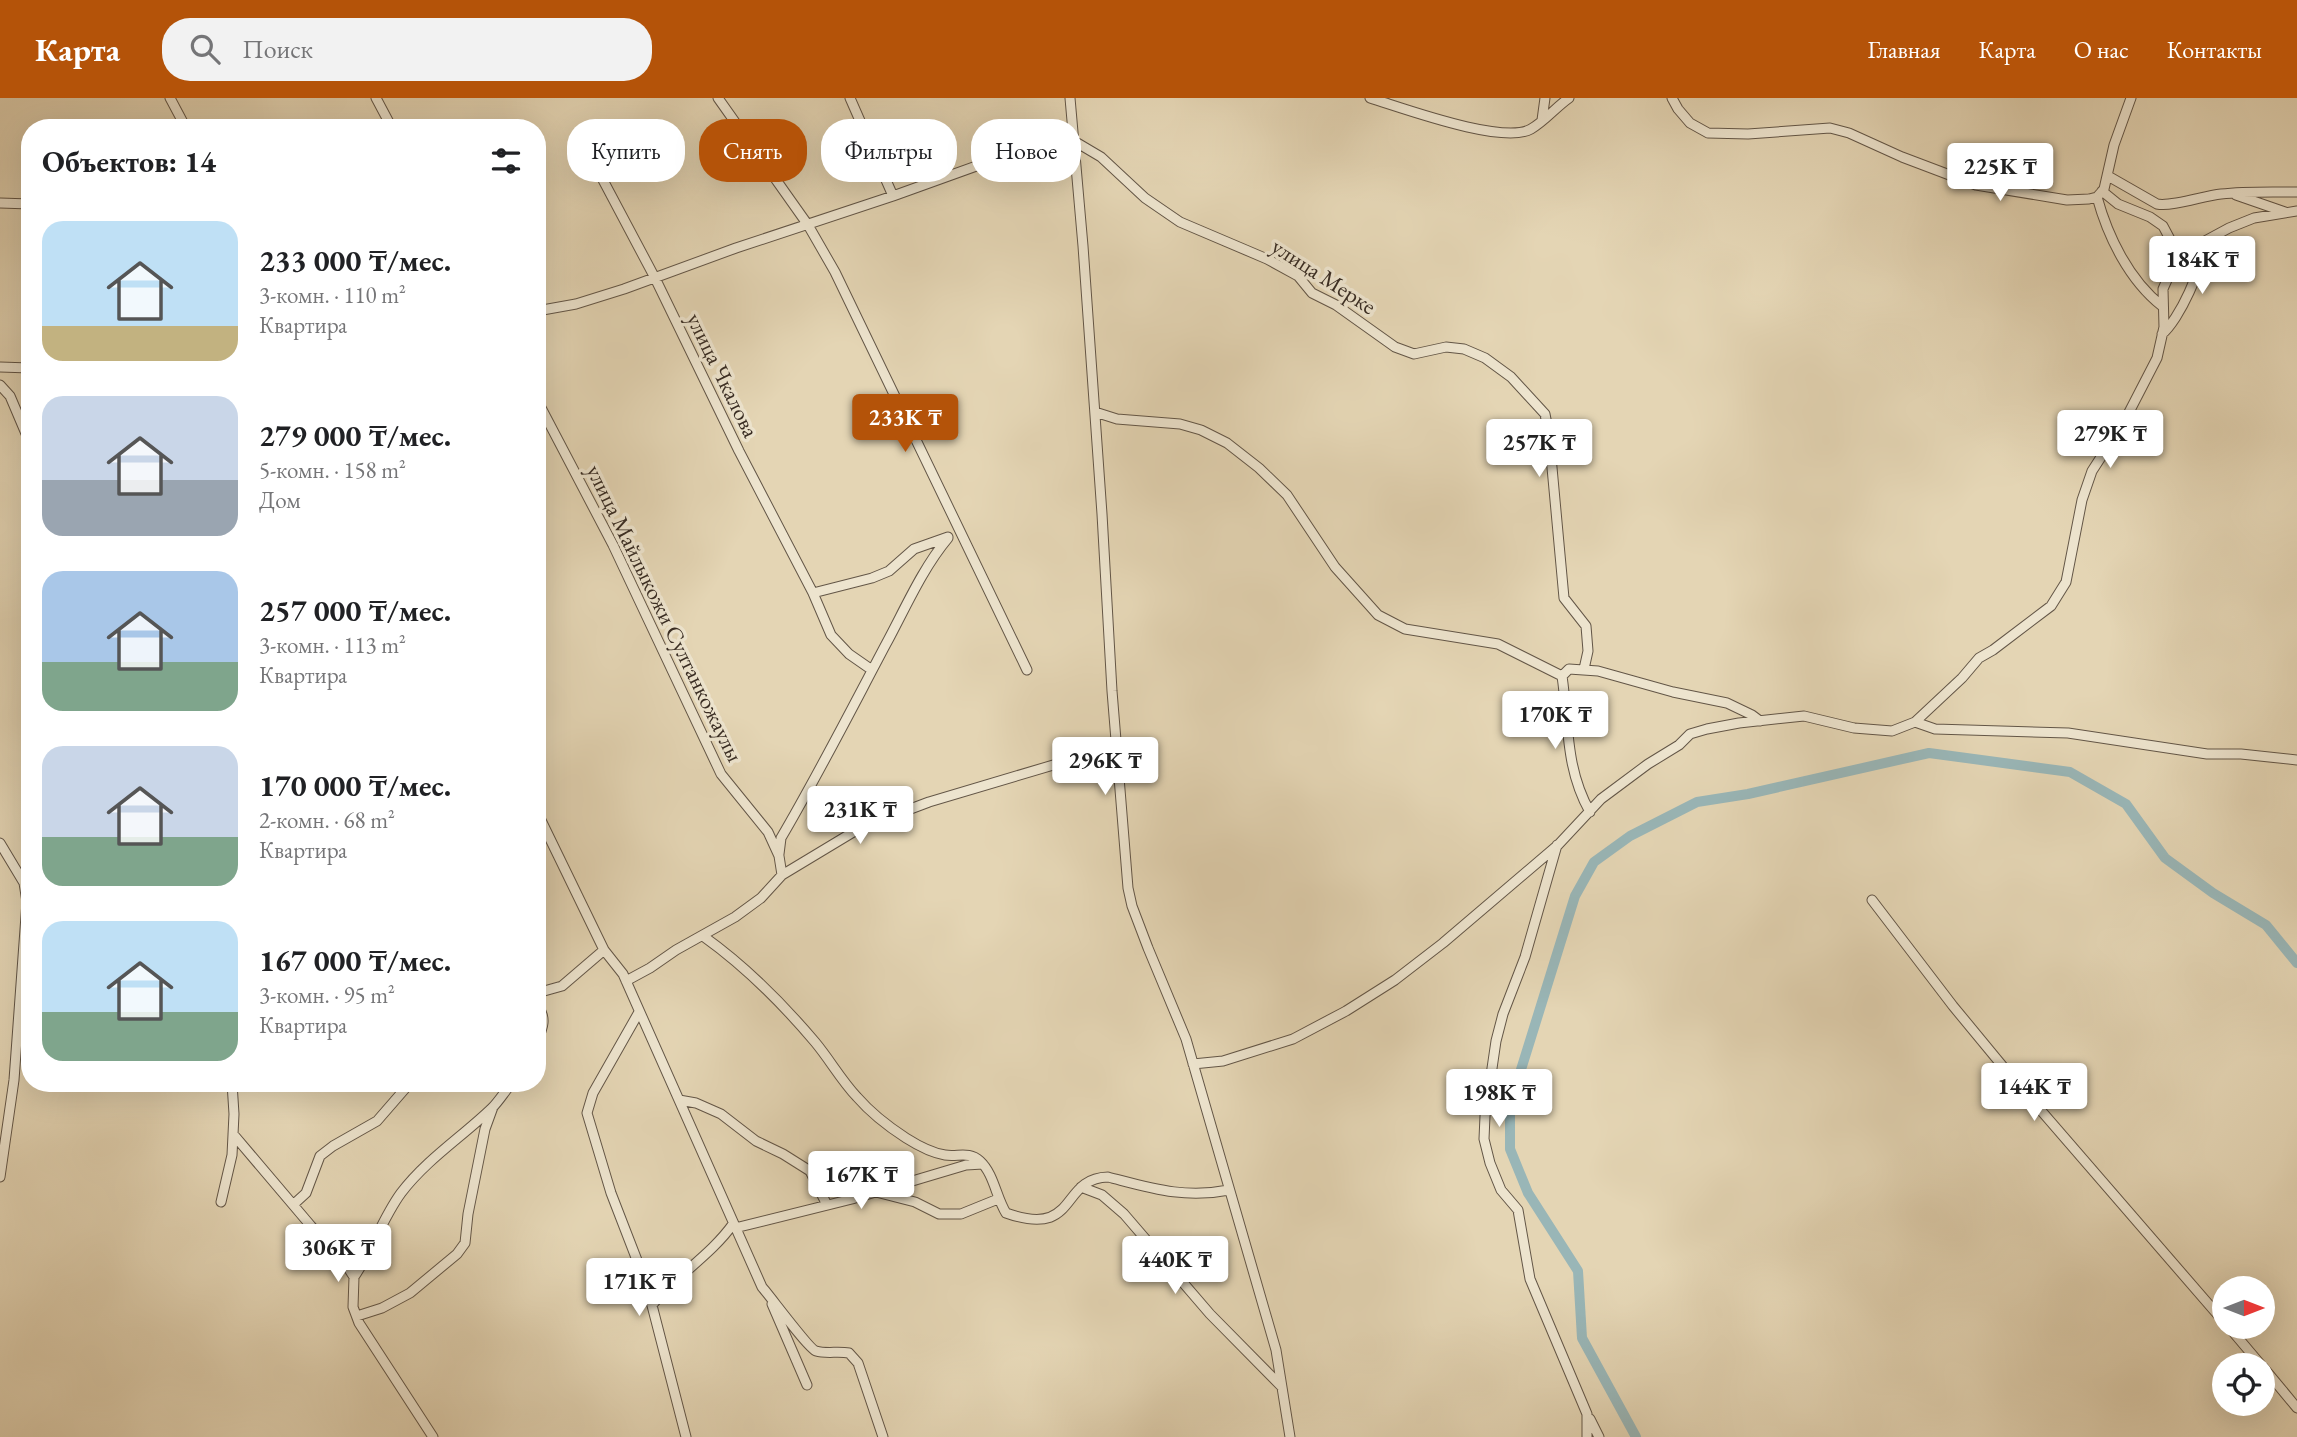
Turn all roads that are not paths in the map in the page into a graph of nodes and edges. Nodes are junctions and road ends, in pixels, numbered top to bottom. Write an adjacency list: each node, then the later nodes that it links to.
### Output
1 (170, 98): 11 (street)
2 (376, 98): 12 (street)
3 (718, 98): 29 (street)
4 (850, 98): 23 (street)
5 (1070, 98): 13 (street)
6 (1370, 98): 14 (street)
7 (1545, 98): 14 (street)
8 (1569, 98): 14 (street)
9 (1672, 98): 22 (street)
10 (2132, 98): 17 (street)
11 (181, 119)
12 (387, 119)
13 (1071, 119)
14 (1542, 120)
15 (1081, 145): 46 (street, улица Мерке)
16 (971, 167): 23 (street)
17 (2108, 176): 22 (street); 26 (street)
18 (604, 182): 33 (street, улица Чкалова)
19 (1077, 182): 40 (street)
20 (2297, 192): 21 (street)
21 (2231, 193): 26 (street); 28 (street)
22 (2099, 194): 30 (street); 34 (street)
23 (893, 196): 29 (street)
24 (0, 203): 25 (street)
25 (21, 204)
26 (2165, 206): 30 (street)
27 (2297, 211): 28 (street)
28 (2285, 212): 31 (street)
29 (808, 225): 33 (street); 43 (street)
30 (2163, 226): 32 (street)
31 (2199, 246): 32 (street); 36 (street)
32 (2177, 265): 34 (street)
33 (655, 278): 35 (street); 45 (street, улица Чкалова)
34 (2162, 306): 36 (street)
35 (546, 309)
36 (2162, 334): 51 (street)
37 (0, 367): 38 (street)
38 (21, 368)
39 (0, 385): 42 (street)
40 (1095, 412): 49 (street); 52 (street)
41 (546, 417): 58 (street, улица Майлыкожи Султанкожаулы)
42 (21, 422)
43 (958, 529): 44 (street); 48 (street)
44 (948, 537): 45 (street); 47 (street)
45 (810, 590): 47 (street, улица Чкалова)
46 (1584, 669): 49 (street); 50 (street)
47 (872, 670): 58 (street)
48 (1027, 670)
49 (1562, 676): 54 (street)
50 (1760, 721): 51 (street); 54 (street)
51 (1915, 722): 53 (street)
52 (1116, 749): 59 (street); 68 (street)
53 (2297, 760)
54 (1590, 812): 57 (street)
55 (546, 830): 63 (street)
56 (0, 843): 60 (street)
57 (1558, 845): 68 (street); 96 (street)
58 (779, 856): 59 (street, улица Майлыкожи Султанкожаулы)
59 (782, 875): 62 (street)
60 (21, 878)
61 (1872, 901): 88 (street)
62 (704, 936): 65 (street); 75 (street)
63 (604, 950): 65 (street); 66 (street)
64 (21, 978): 76 (street)
65 (626, 981): 67 (street)
66 (546, 990)
67 (639, 1012): 72 (street); 87 (street)
68 (1193, 1065): 78 (street)
69 (232, 1092): 74 (street)
70 (402, 1092): 82 (street)
71 (505, 1092): 73 (street)
72 (679, 1100): 83 (street); 84 (street)
73 (493, 1107): 85 (street); 89 (street)
74 (233, 1134): 81 (street); 82 (street)
75 (983, 1164): 79 (street); 80 (street)
76 (0, 1177)
77 (1081, 1187): 78 (street); 80 (street); 94 (street)
78 (1229, 1190): 94 (street)
79 (874, 1192): 80 (street); 83 (street)
80 (998, 1199)
81 (221, 1202)
82 (294, 1204): 85 (street)
83 (827, 1205): 84 (street)
84 (734, 1226): 86 (street); 87 (street)
85 (354, 1277): 89 (street)
86 (769, 1296): 93 (street); 99 (street)
87 (652, 1305): 98 (street)
88 (2212, 1308)
89 (357, 1316): 97 (street)
90 (2239, 1339): 91 (street)
91 (2251, 1353)
92 (2275, 1382): 95 (street)
93 (807, 1385)
94 (1282, 1387): 100 (street)
95 (2297, 1408)
96 (1587, 1414): 101 (street); 102 (street)
97 (433, 1437)
98 (686, 1437)
99 (883, 1437)
100 (1290, 1437)
101 (1587, 1437)
102 (1599, 1437)

